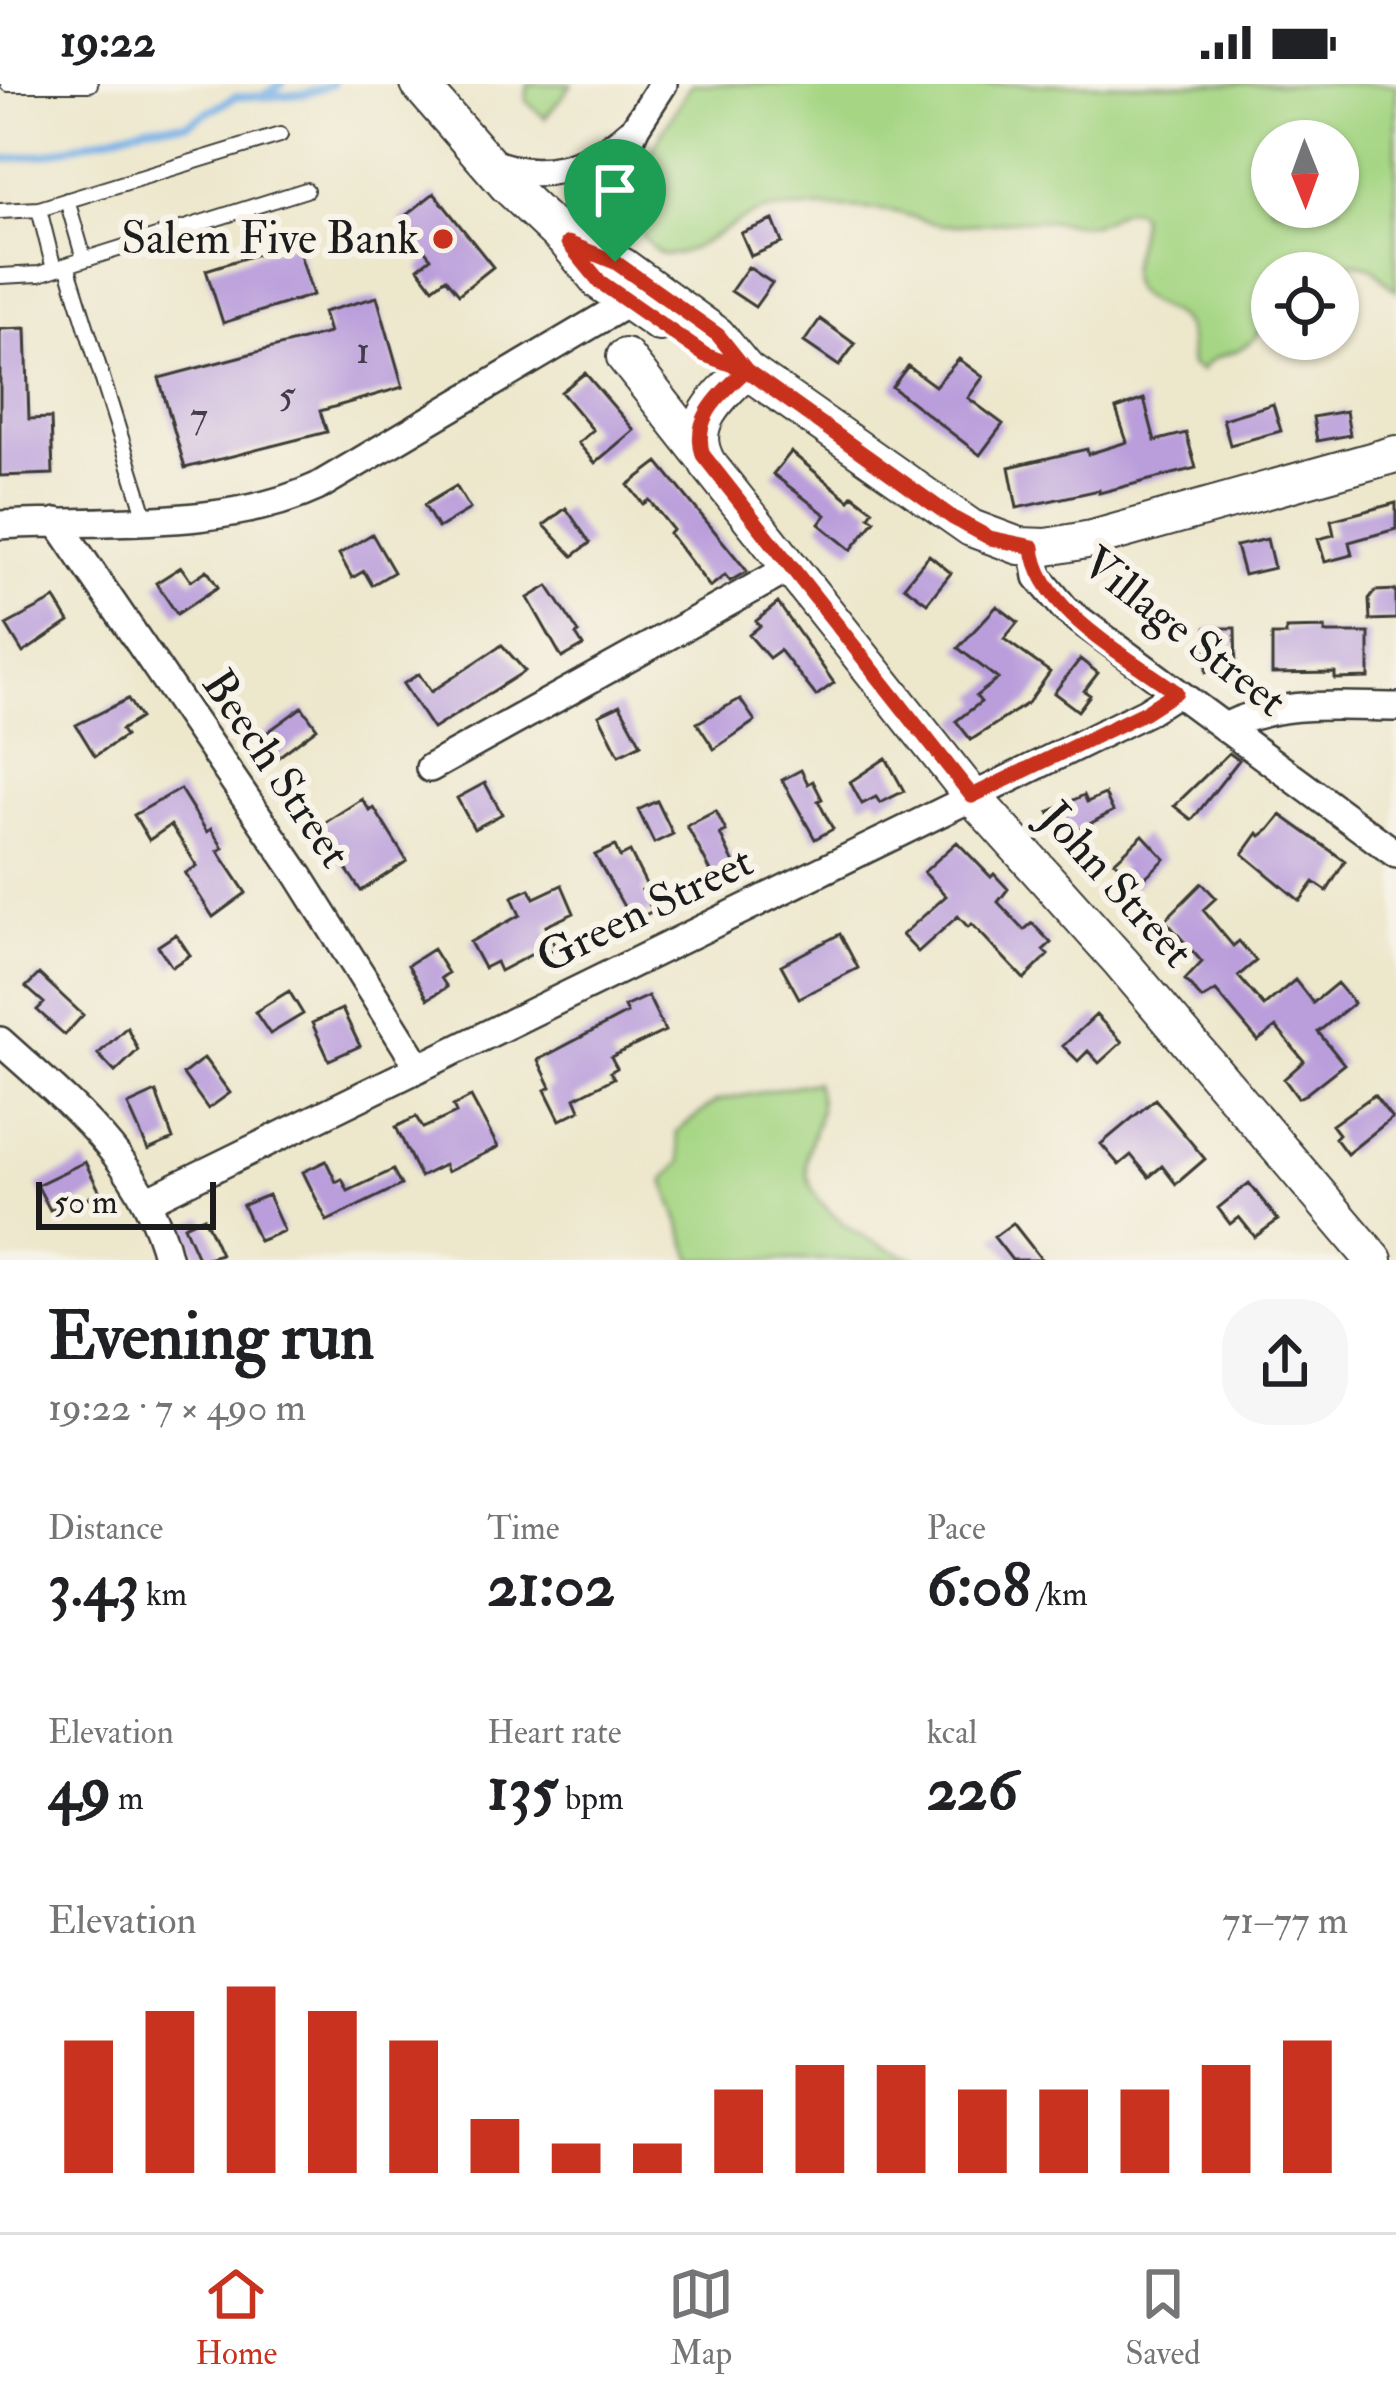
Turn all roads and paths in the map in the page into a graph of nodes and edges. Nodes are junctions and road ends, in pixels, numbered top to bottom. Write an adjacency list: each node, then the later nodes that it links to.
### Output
1 (8, 84): 2 (lane)
2 (90, 84)
3 (419, 84): 7 (street)
4 (663, 84): 5 (street)
5 (637, 126): 7 (street); 12 (street)
6 (280, 135): 9 (lane)
7 (485, 160): 12 (street)
8 (306, 190): 13 (lane)
9 (67, 200): 10 (lane); 13 (lane)
10 (40, 208): 11 (lane); 14 (lane)
11 (0, 211)
12 (568, 243): 16 (street, Village Street); 18 (street, Village Street)
13 (84, 259): 14 (lane)
14 (61, 267): 15 (lane); 21 (lane)
15 (0, 276)
16 (629, 302): 18 (street, Village Street); 21 (street)
17 (626, 357): 20 (street, John Street)
18 (746, 370): 20 (street); 24 (street, Village Street)
19 (1396, 454): 24 (street)
20 (703, 455): 25 (street, John Street)
21 (146, 518): 22 (street)
22 (57, 522): 23 (street); 33 (street, Beech Street)
23 (0, 525)
24 (1033, 547): 26 (street, Village Street)
25 (790, 568): 29 (street); 30 (street, John Street)
26 (1176, 692): 28 (street, Village Street); 30 (street, Green Street)
27 (1396, 707): 28 (street)
28 (1224, 727): 31 (street, Village Street)
29 (430, 768)
30 (972, 796): 33 (street, Green Street); 36 (street, John Street)
31 (1396, 854)
32 (0, 1041): 34 (street)
33 (419, 1067): 34 (street, Green Street)
34 (149, 1200): 35 (street)
35 (168, 1260)
36 (1374, 1260)

